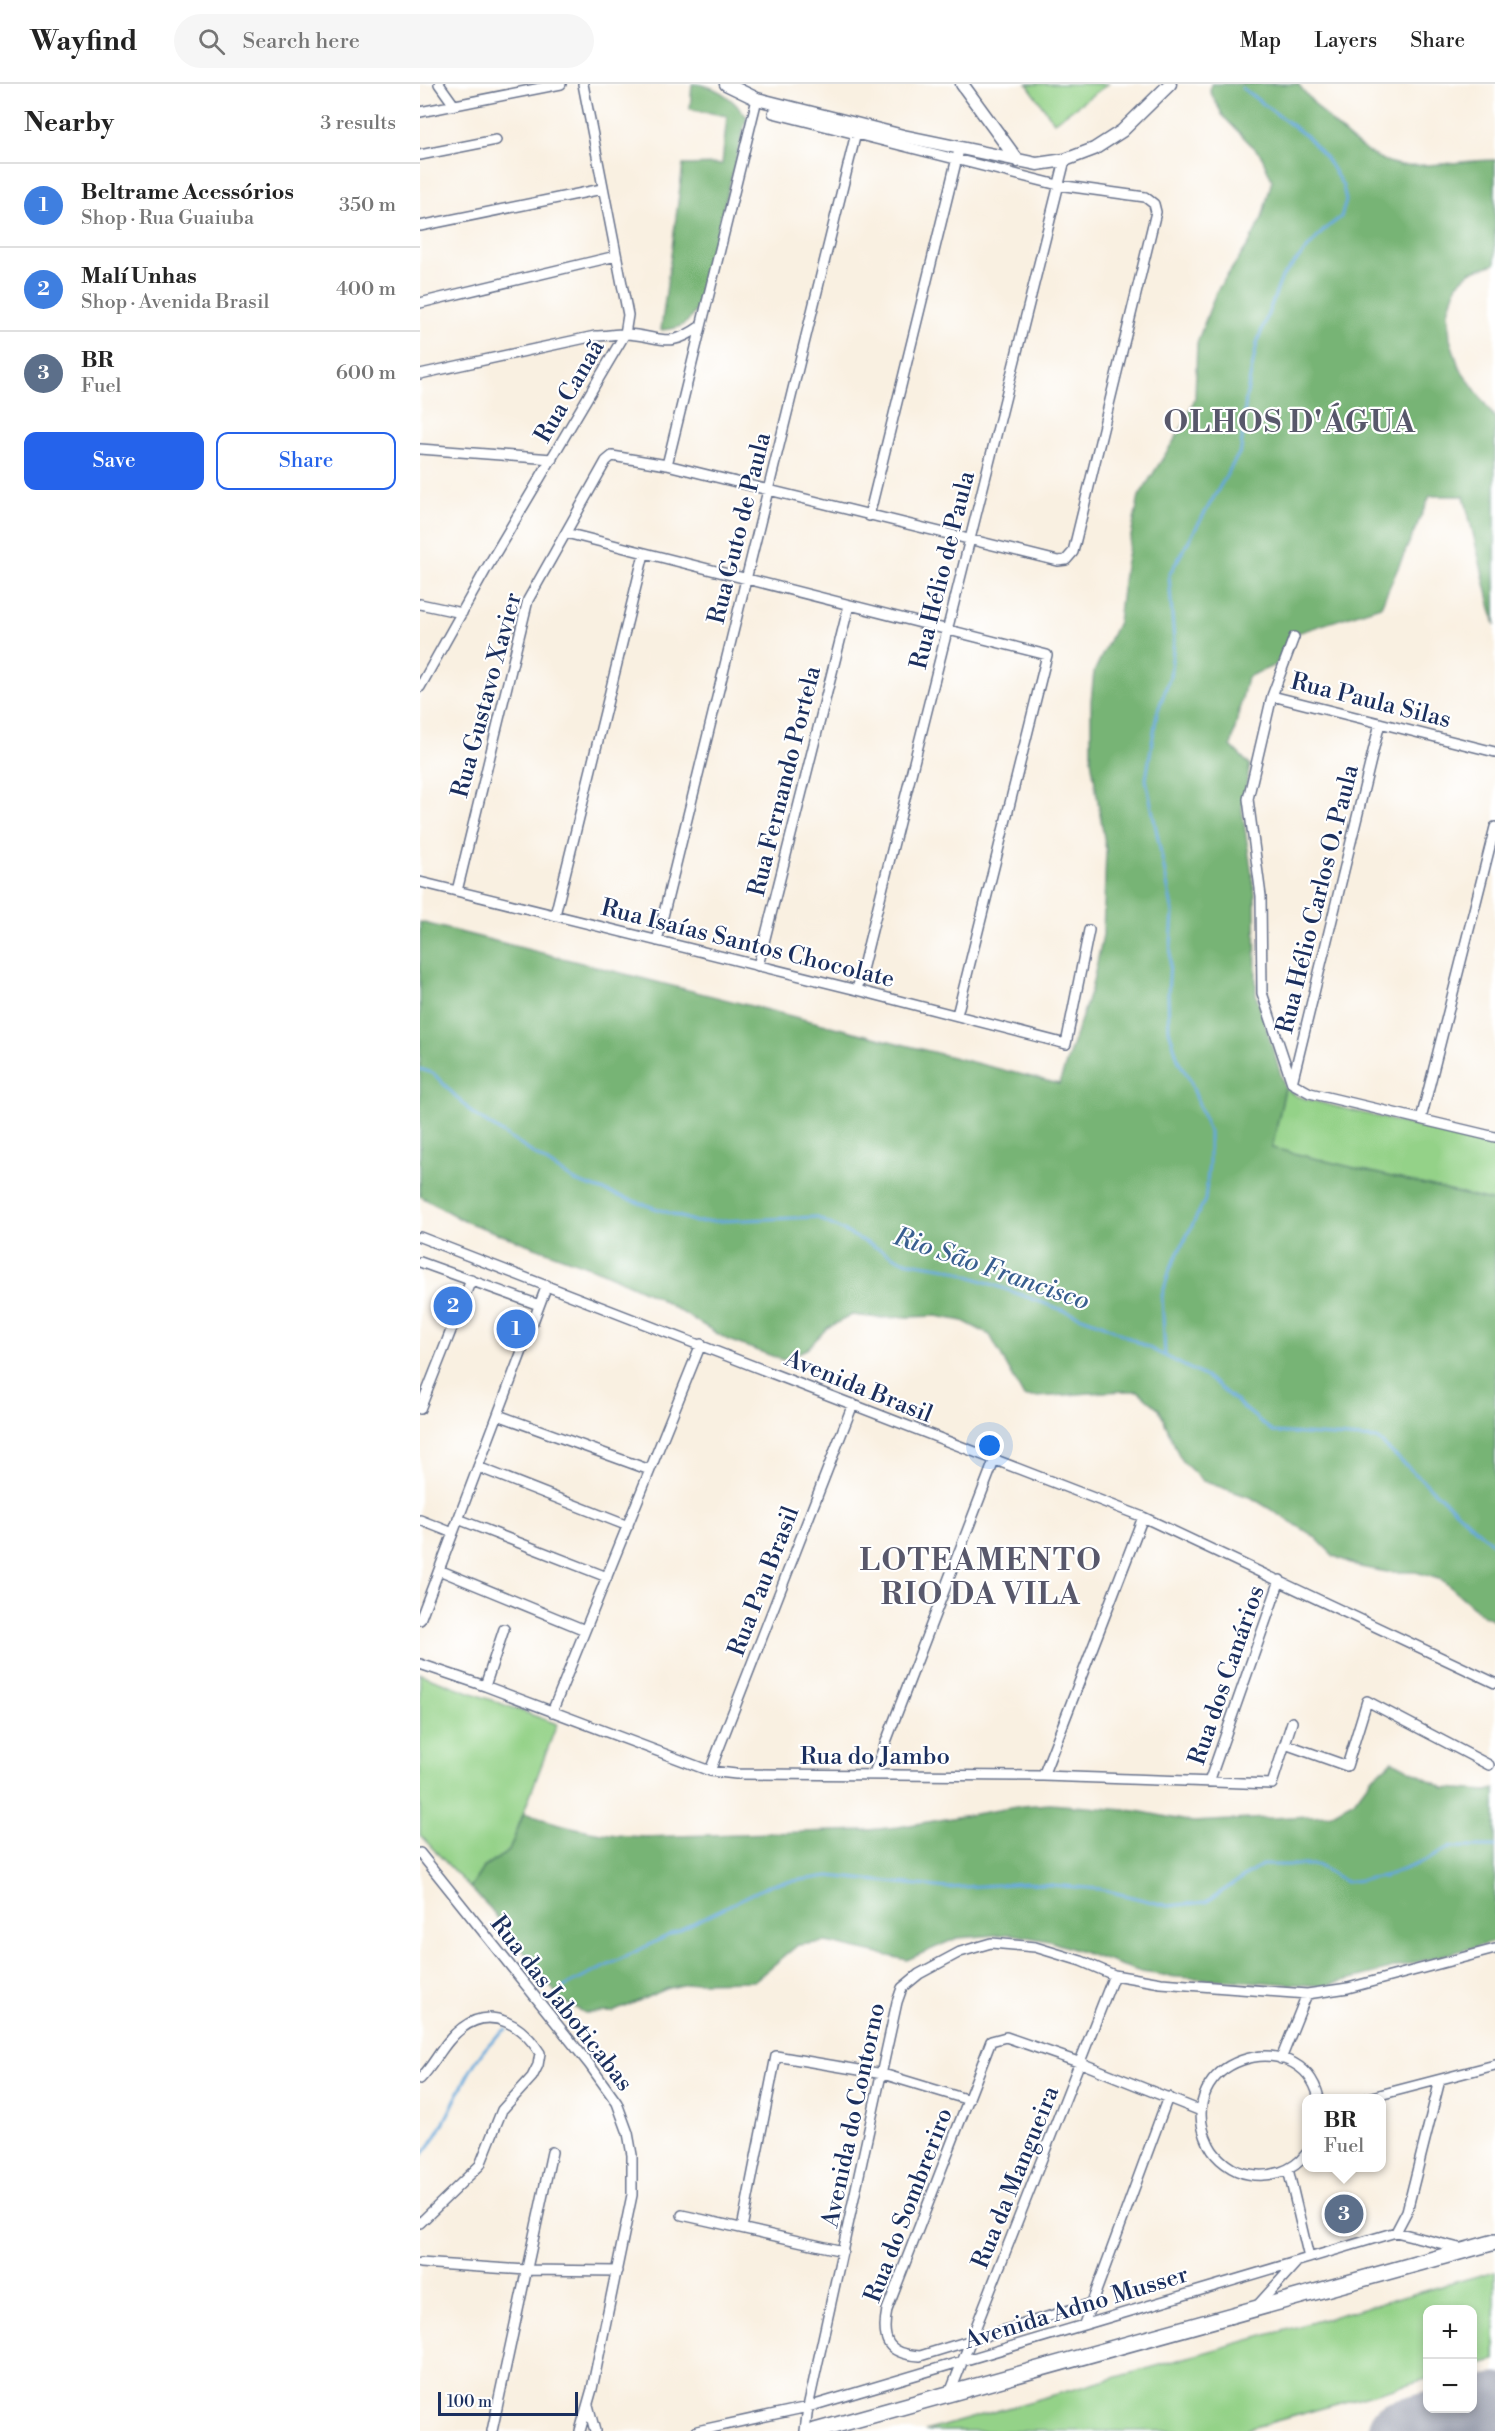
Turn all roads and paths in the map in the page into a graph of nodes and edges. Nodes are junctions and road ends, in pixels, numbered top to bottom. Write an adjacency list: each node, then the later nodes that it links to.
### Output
1 (561, 84): 8 (street)
2 (583, 84): 18 (street, Rua Canaã)
3 (726, 84): 7 (street)
4 (962, 84): 16 (street)
5 (1170, 84): 15 (street)
6 (445, 86): 8 (street)
7 (758, 99): 11 (street); 22 (street)
8 (454, 105): 9 (street)
9 (420, 112)
10 (773, 113): 11 (street)
11 (857, 129): 13 (street); 28 (street, Rua Guto de Paula)
12 (496, 140): 14 (street)
13 (959, 153): 16 (street); 17 (street); 29 (street)
14 (420, 155)
15 (1065, 160): 16 (street); 17 (street, Rua Hélio de Paula)
16 (1018, 161)
17 (1058, 185): 31 (street, Rua Hélio de Paula); 31 (street)
18 (602, 189): 19 (street); 20 (street, Rua Canaã)
19 (420, 226)
20 (616, 256): 21 (street); 23 (street, Rua Canaã)
21 (420, 303)
22 (701, 326): 23 (street); 27 (street)
23 (625, 334): 24 (street); 26 (street, Rua Canaã)
24 (420, 374)
25 (420, 449): 26 (street)
26 (552, 459): 36 (street, Rua Canaã)
27 (667, 465): 28 (street); 30 (street, Rua Gustavo Xavier)
28 (767, 490): 29 (street); 33 (street, Rua Guto de Paula)
29 (869, 516): 31 (street)
30 (566, 533): 32 (street); 45 (street, Rua Gustavo Xavier)
31 (970, 541): 37 (street, Rua Hélio de Paula)
32 (644, 554): 33 (street); 46 (street)
33 (746, 581): 35 (street); 48 (street, Rua Guto de Paula)
34 (420, 604): 36 (street)
35 (849, 605): 37 (street); 49 (street, Rua Fernando Portela)
36 (462, 613): 39 (street, Rua Canaã)
37 (946, 630): 50 (street, Rua Hélio de Paula); 51 (street)
38 (1294, 637): 40 (street)
39 (420, 687)
40 (1272, 696): 41 (street, Rua Paula Silas); 52 (street)
41 (1380, 723): 42 (street, Rua Paula Silas); 52 (street, Rua Hélio Carlos O. Paula)
42 (1495, 752)
43 (1495, 826): 53 (street)
44 (420, 882): 45 (street, Rua Isaías Santos Chocolate)
45 (457, 891): 46 (street, Rua Isaías Santos Chocolate)
46 (555, 915): 48 (street, Rua Isaías Santos Chocolate)
47 (1089, 930): 51 (street, Rua Isaías Santos Chocolate)
48 (657, 941): 49 (street, Rua Isaías Santos Chocolate)
49 (758, 966): 50 (street, Rua Isaías Santos Chocolate)
50 (857, 990): 51 (street, Rua Isaías Santos Chocolate)
51 (957, 1015)
52 (1292, 1083): 53 (street)
53 (1421, 1119): 54 (street)
54 (1495, 1137)
55 (420, 1237): 58 (street, Avenida Brasil)
56 (420, 1262): 57 (street)
57 (471, 1280): 59 (street); 62 (street)
58 (547, 1286): 59 (street); 60 (street, Avenida Brasil)
59 (539, 1305): 63 (street)
60 (701, 1344): 61 (street, Avenida Brasil); 66 (street)
61 (853, 1404): 64 (street, Avenida Brasil); 85 (street, Rua Pau Brasil)
62 (420, 1409)
63 (498, 1414): 65 (street); 66 (street)
64 (994, 1461): 67 (street, Avenida Brasil); 86 (street)
65 (478, 1467): 69 (street); 70 (street)
66 (650, 1470): 70 (street)
67 (1143, 1517): 74 (street, Avenida Brasil); 87 (street)
68 (420, 1520): 71 (street)
69 (458, 1520): 71 (street); 73 (street)
70 (628, 1526): 73 (street)
71 (453, 1533): 72 (street)
72 (439, 1570): 75 (street); 77 (street)
73 (607, 1576): 77 (street)
74 (1280, 1580): 79 (street, Avenida Brasil); 88 (street, Rua dos Canários)
75 (420, 1620)
76 (504, 1629): 80 (street)
77 (585, 1630): 81 (street)
78 (420, 1664): 80 (street, Rua do Jambo)
79 (1495, 1683)
80 (485, 1686): 81 (street, Rua do Jambo)
81 (552, 1712): 85 (street, Rua do Jambo)
82 (1292, 1722): 83 (street)
83 (1285, 1744): 84 (street); 88 (street, Rua do Jambo)
84 (1489, 1765)
85 (710, 1771): 86 (street, Rua do Jambo)
86 (874, 1773): 87 (street, Rua do Jambo)
87 (1042, 1776): 88 (street, Rua do Jambo)
88 (1209, 1782)
89 (420, 1853): 118 (street, Rua das Jaboticabas)
90 (1495, 1949): 92 (street, Avenida do Contorno)
91 (1114, 1975): 92 (street, Avenida do Contorno); 94 (street, Rua da Mangueira); 96 (street, Avenida do Contorno)
92 (1307, 1994): 93 (street)
93 (1281, 2059): 99 (street); 103 (street)
94 (1081, 2062): 101 (street); 102 (street, Rua do Sombreriro); 122 (street, Rua da Mangueira)
95 (1495, 2065): 98 (street)
96 (883, 2073): 102 (street); 109 (street); 113 (street, Avenida do Contorno)
97 (420, 2079): 108 (street)
98 (1440, 2080): 100 (street); 110 (street)
99 (1316, 2094)
100 (1384, 2094)
101 (1168, 2097): 103 (street); 119 (street)
102 (969, 2100): 122 (street, Rua do Sombreriro)
103 (1201, 2111): 106 (street)
104 (552, 2152): 117 (street)
105 (1302, 2157): 106 (street)
106 (1288, 2169): 114 (street)
107 (682, 2215): 109 (street)
108 (420, 2223)
109 (742, 2228): 113 (street)
110 (1396, 2232): 112 (street); 114 (street, Avenida Adno Musser)
111 (1495, 2242): 112 (main road)
112 (1465, 2250): 120 (main road)
113 (843, 2251): 126 (street, Avenida do Contorno)
114 (1309, 2258): 115 (street, Avenida Adno Musser)
115 (1298, 2262): 120 (street); 121 (street, Avenida Adno Musser)
116 (420, 2263): 117 (street)
117 (526, 2270): 118 (street); 128 (street)
118 (617, 2271): 125 (street, Rua das Jaboticabas)
119 (1089, 2304): 121 (street); 122 (street, Rua do Sombreriro)
120 (1255, 2308): 124 (main road)
121 (1083, 2324): 123 (street, Avenida Adno Musser)
122 (971, 2340): 123 (street, Rua da Mangueira)
123 (962, 2362): 124 (street, Rua da Mangueira); 126 (street, Avenida Adno Musser)
124 (950, 2393): 132 (main road)
125 (588, 2404): 127 (street); 129 (street, Rua das Jaboticabas)
126 (808, 2407): 130 (street, Avenida Adno Musser); 131 (street, Avenida do Contorno)
127 (595, 2428)
128 (492, 2431)
129 (580, 2431)
130 (697, 2431)
131 (805, 2431)
132 (816, 2431)

